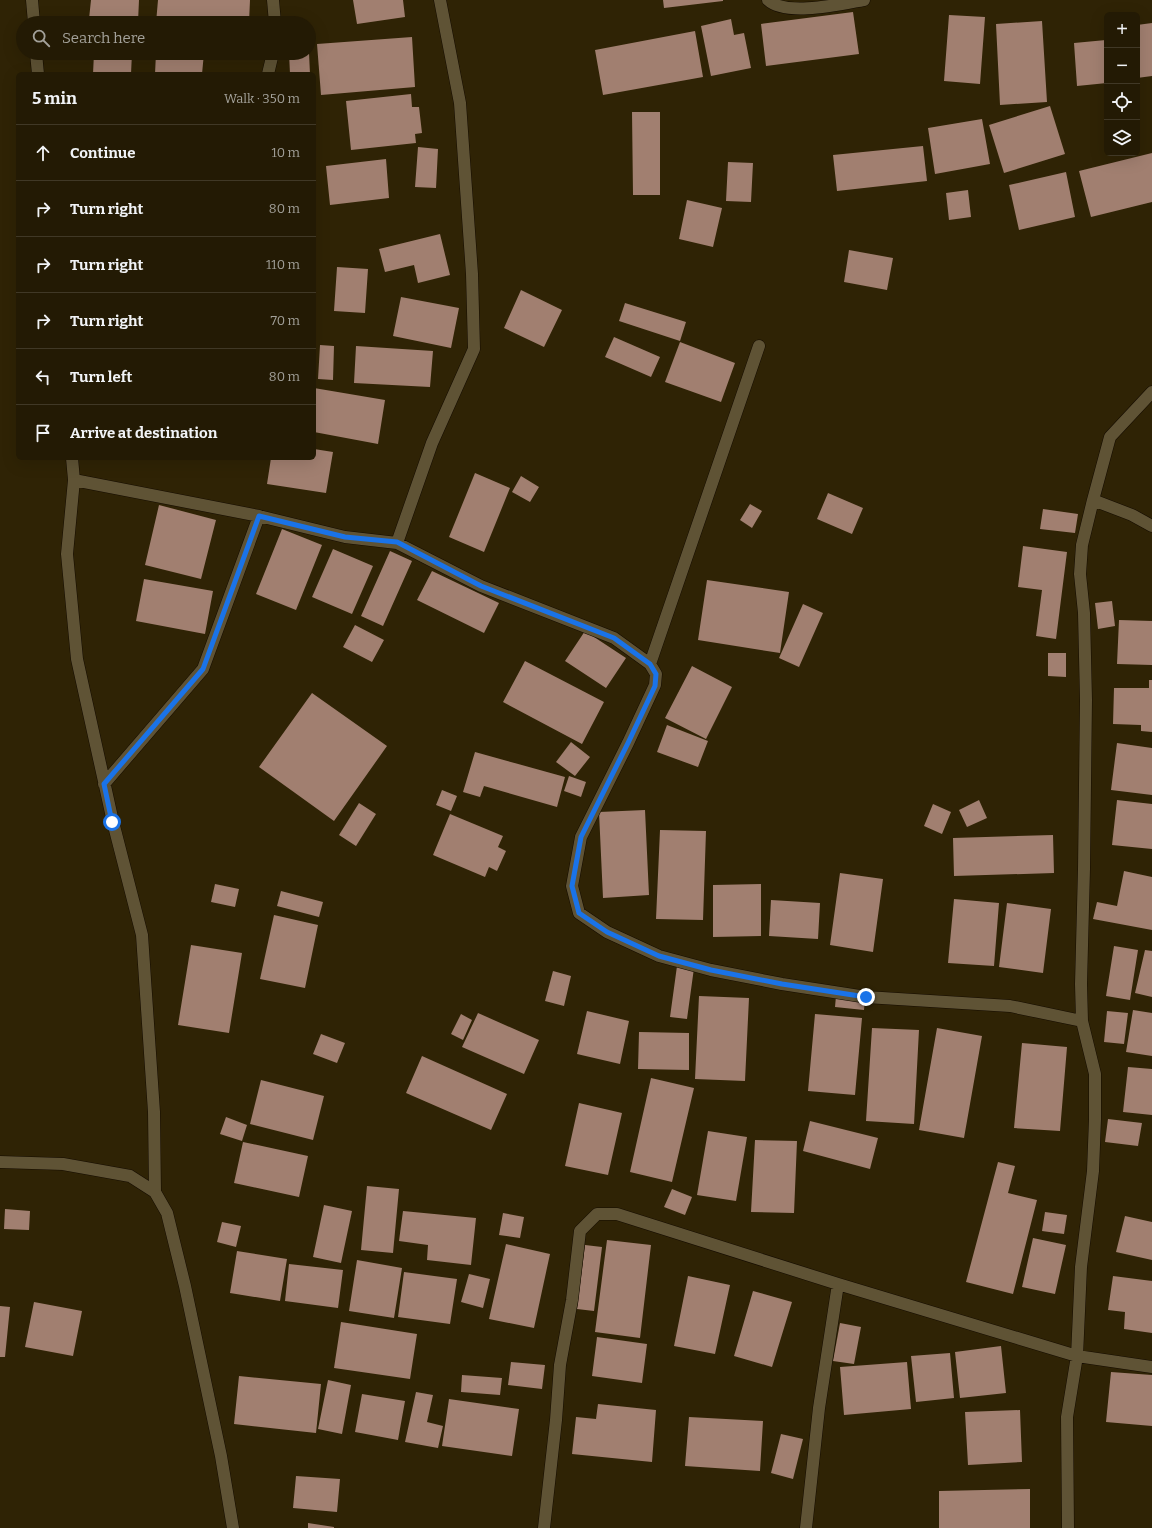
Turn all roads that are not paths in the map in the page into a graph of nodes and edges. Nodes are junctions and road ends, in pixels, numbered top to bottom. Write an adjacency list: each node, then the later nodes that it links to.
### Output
1 (32, 0): 6 (street)
2 (273, 0): 7 (street)
3 (440, 0): 19 (street)
4 (768, 0): 5 (street)
5 (864, 0)
6 (33, 16)
7 (274, 16)
8 (37, 60): 10 (street)
9 (271, 60): 11 (street)
10 (38, 72)
11 (268, 72)
12 (759, 346): 20 (street)
13 (1152, 392): 16 (street)
14 (72, 460): 15 (street)
15 (74, 480): 17 (street); 21 (street)
16 (1093, 500): 18 (street); 22 (street)
17 (259, 516): 19 (street); 21 (street)
18 (1152, 526)
19 (397, 542): 20 (street)
20 (650, 664): 22 (street)
21 (104, 784): 24 (street)
22 (1082, 1021): 26 (street)
23 (0, 1162): 24 (street)
24 (155, 1192): 28 (street)
25 (838, 1284): 26 (street); 29 (street); 30 (street)
26 (1078, 1356): 27 (street); 31 (street)
27 (1152, 1367)
28 (233, 1528)
29 (544, 1528)
30 (806, 1528)
31 (1068, 1528)

